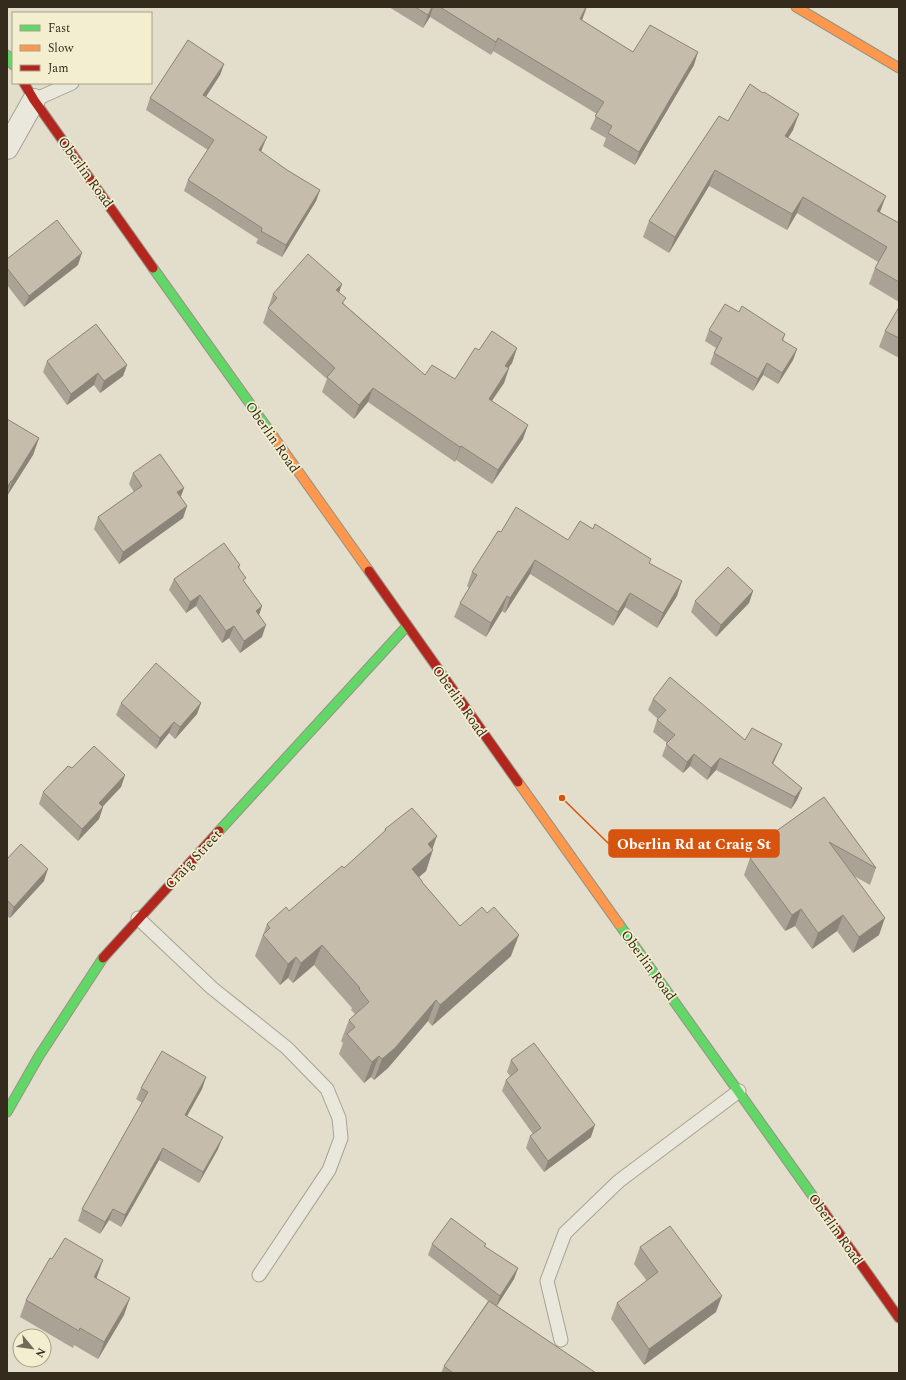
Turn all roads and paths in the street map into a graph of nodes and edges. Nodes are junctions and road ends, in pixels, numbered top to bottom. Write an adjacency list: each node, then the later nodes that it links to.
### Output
1 (796, 7): 2 (main road)
2 (899, 68)
3 (67, 84): 4 (lane)
4 (29, 92): 5 (street); 6 (main road, Oberlin Road)
5 (7, 148)
6 (407, 626): 7 (main road, Craig Street); 8 (main road, Oberlin Road)
7 (138, 918): 9 (main road, Craig Street); 10 (lane)
8 (739, 1091): 11 (main road, Oberlin Road); 12 (lane)
9 (7, 1112)
10 (259, 1275)
11 (899, 1318)
12 (560, 1340)

